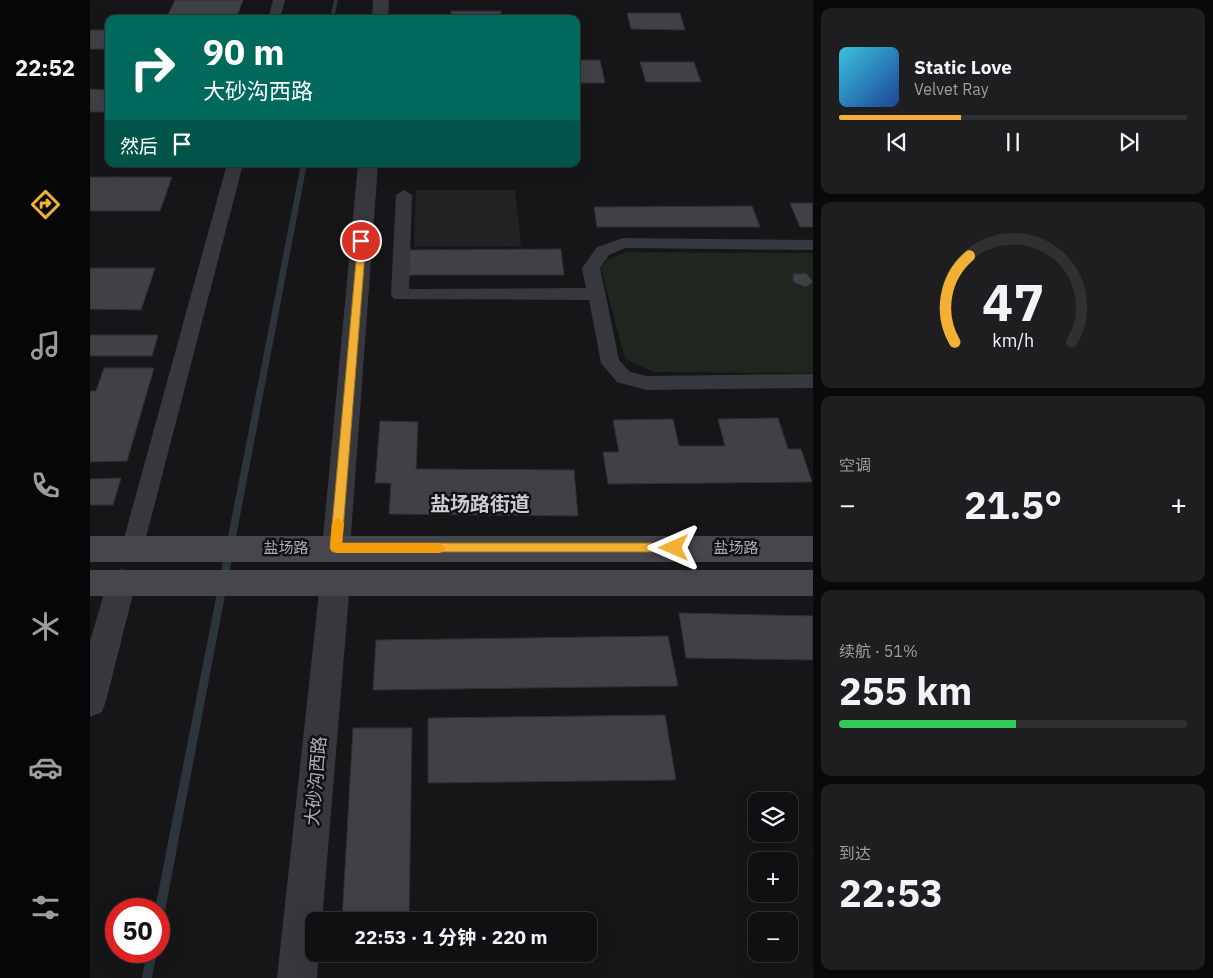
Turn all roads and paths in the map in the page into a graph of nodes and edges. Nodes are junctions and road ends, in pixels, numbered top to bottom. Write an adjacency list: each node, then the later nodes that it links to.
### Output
1 (279, 0): 3 (street)
2 (381, 0): 4 (street)
3 (275, 15)
4 (380, 15)
5 (234, 167): 14 (street)
6 (368, 167): 11 (street)
7 (404, 195): 9 (street)
8 (813, 245): 9 (street)
9 (596, 294): 10 (street)
10 (813, 381)
11 (336, 548): 12 (main road, 盐场路); 14 (main road, 盐场路)
12 (813, 548)
13 (90, 549): 14 (main road, 盐场路)
14 (132, 549)
15 (121, 582): 16 (main road); 17 (main road); 19 (street)
16 (90, 583)
17 (335, 583): 18 (main road); 20 (street, 大砂沟西路)
18 (813, 583)
19 (90, 702)
20 (297, 978)

